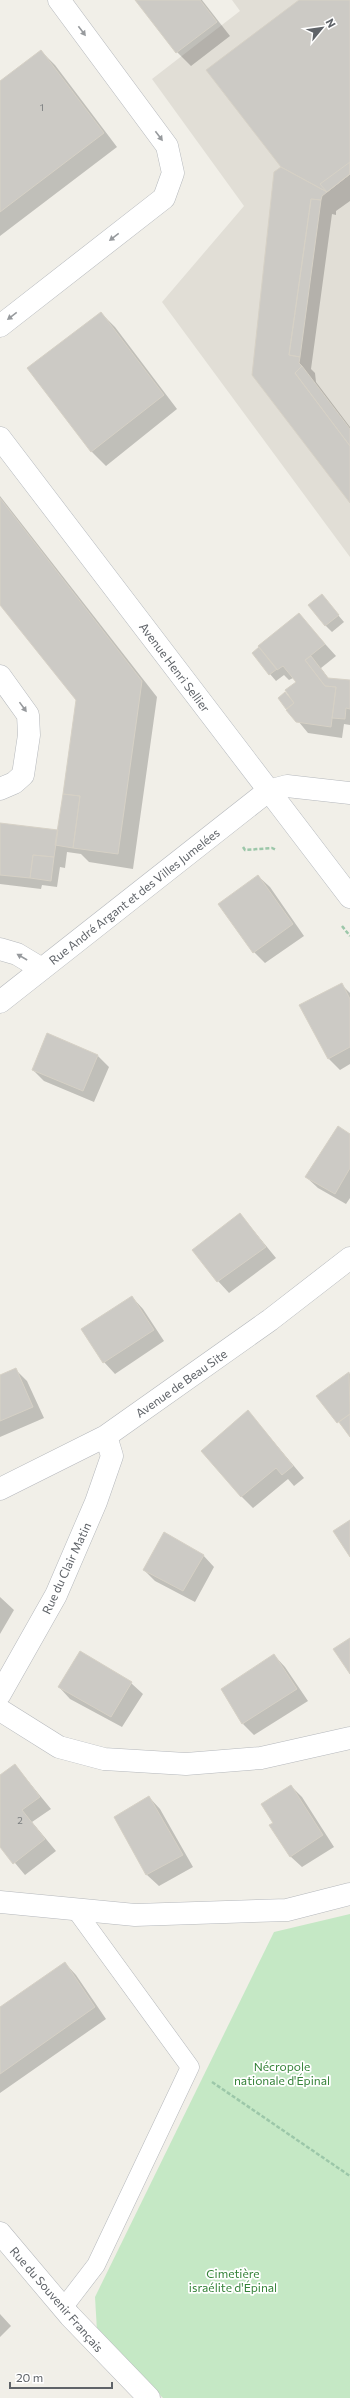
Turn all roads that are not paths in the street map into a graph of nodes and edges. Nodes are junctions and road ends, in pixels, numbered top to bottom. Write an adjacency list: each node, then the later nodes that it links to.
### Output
1 (59, 0): 2 (street, one-way to 2)
2 (0, 326)
3 (0, 438): 6 (street, Avenue Henri Sellier)
4 (0, 676): 5 (street, one-way to 5)
5 (0, 789)
6 (268, 791): 7 (street); 8 (street, Avenue Henri Sellier); 10 (street, Rue André Argant et des Villes Jumelées)
7 (350, 793)
8 (350, 896)
9 (0, 949): 10 (street, one-way to 9)
10 (42, 969): 11 (street, Rue André Argant et des Villes Jumelées)
11 (0, 1002)
12 (350, 1258): 13 (street, Avenue de Beau Site)
13 (106, 1436): 14 (street, Avenue de Beau Site); 15 (street, Rue du Clair Matin)
14 (0, 1489)
15 (0, 1694)
16 (0, 1710): 17 (street)
17 (350, 1738)
18 (350, 1894): 20 (street)
19 (0, 1902): 20 (street)
20 (75, 1909): 22 (lane)
21 (0, 2233): 22 (street, Rue du Souvenir Français)
22 (63, 2308): 23 (street, Rue du Souvenir Français)
23 (149, 2398)

